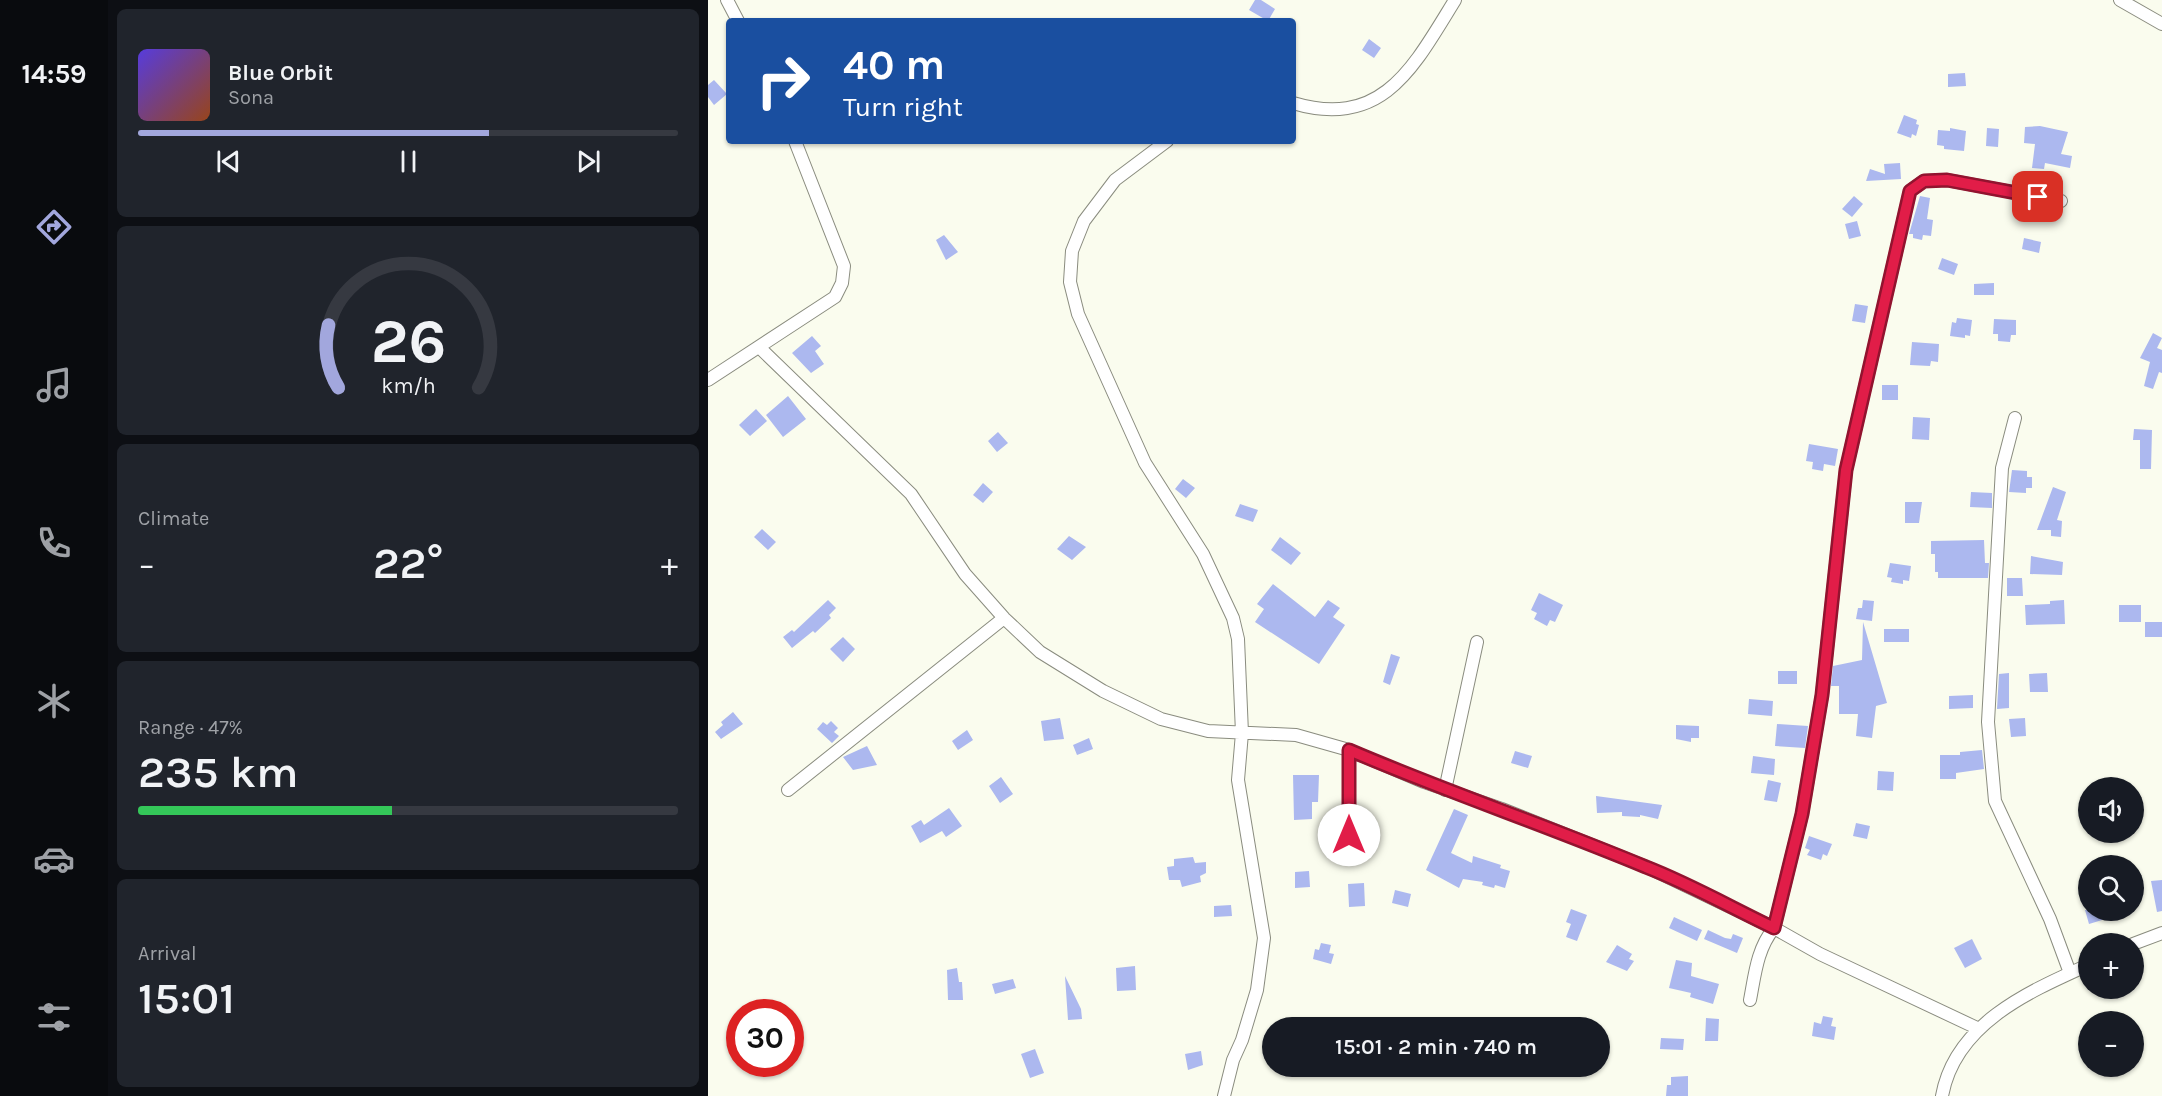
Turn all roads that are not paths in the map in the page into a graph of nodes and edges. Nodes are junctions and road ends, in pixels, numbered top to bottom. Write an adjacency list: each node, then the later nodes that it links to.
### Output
1 (727, 0): 4 (street)
2 (1455, 0): 6 (street)
3 (2120, 0): 5 (street)
4 (736, 18)
5 (2162, 24)
6 (1296, 104)
7 (796, 144): 10 (street)
8 (1163, 144): 15 (street)
9 (2061, 201): 20 (street)
10 (760, 348): 11 (street); 13 (street)
11 (708, 380)
12 (2015, 418): 24 (street)
13 (1004, 618): 15 (street); 17 (street)
14 (1478, 642): 18 (street)
15 (1242, 734): 16 (street); 27 (street)
16 (1349, 750): 18 (street); 19 (street)
17 (788, 790)
18 (1445, 790): 20 (street)
19 (1349, 856)
20 (1774, 928): 25 (street); 26 (street)
21 (2162, 933): 22 (street)
22 (2144, 940)
23 (2078, 969): 24 (street)
24 (2070, 973): 26 (street)
25 (1750, 1000)
26 (1977, 1028): 28 (street)
27 (1224, 1096)
28 (1942, 1096)

